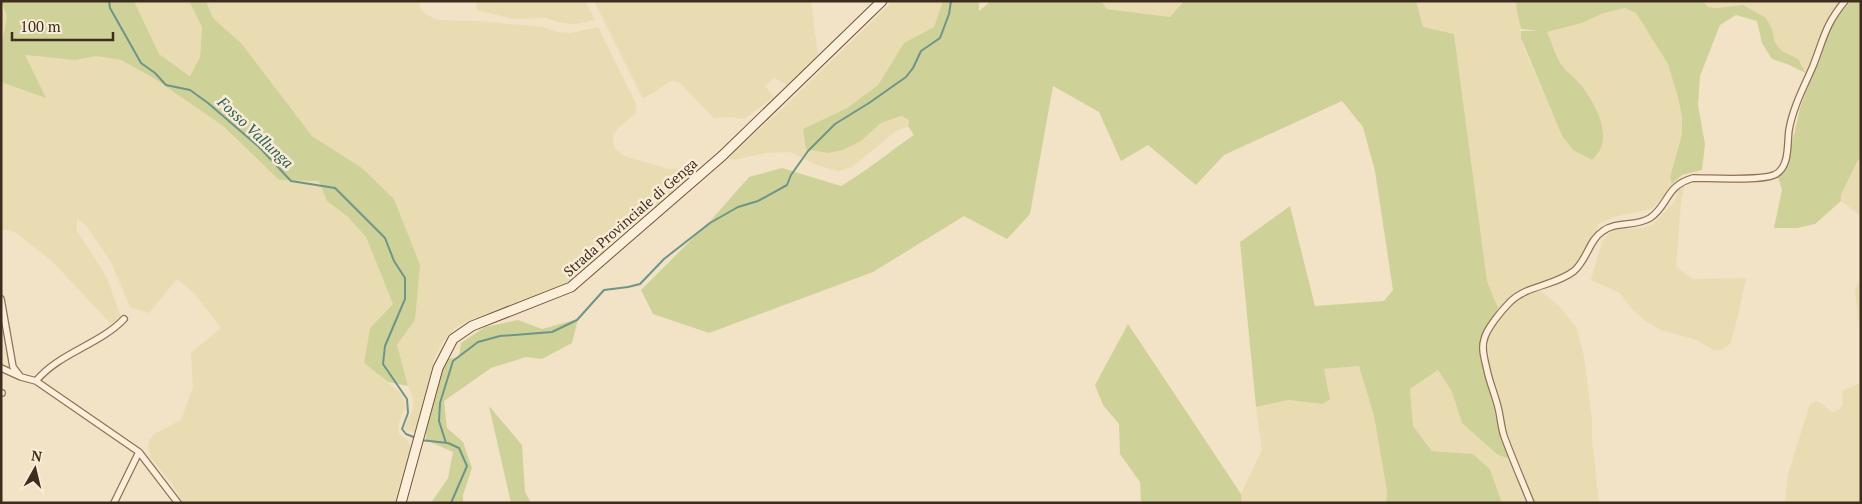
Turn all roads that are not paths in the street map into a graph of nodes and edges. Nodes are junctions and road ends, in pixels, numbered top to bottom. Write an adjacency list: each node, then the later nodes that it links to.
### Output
1 (882, 1): 11 (main road, Strada Provinciale di Genga)
2 (1845, 1): 12 (street)
3 (1, 298): 6 (street)
4 (124, 319): 7 (street)
5 (1, 368): 6 (street)
6 (21, 377): 7 (street)
7 (36, 381): 8 (street)
8 (139, 452): 9 (street); 10 (street)
9 (114, 503)
10 (178, 503)
11 (402, 503)
12 (1531, 503)

